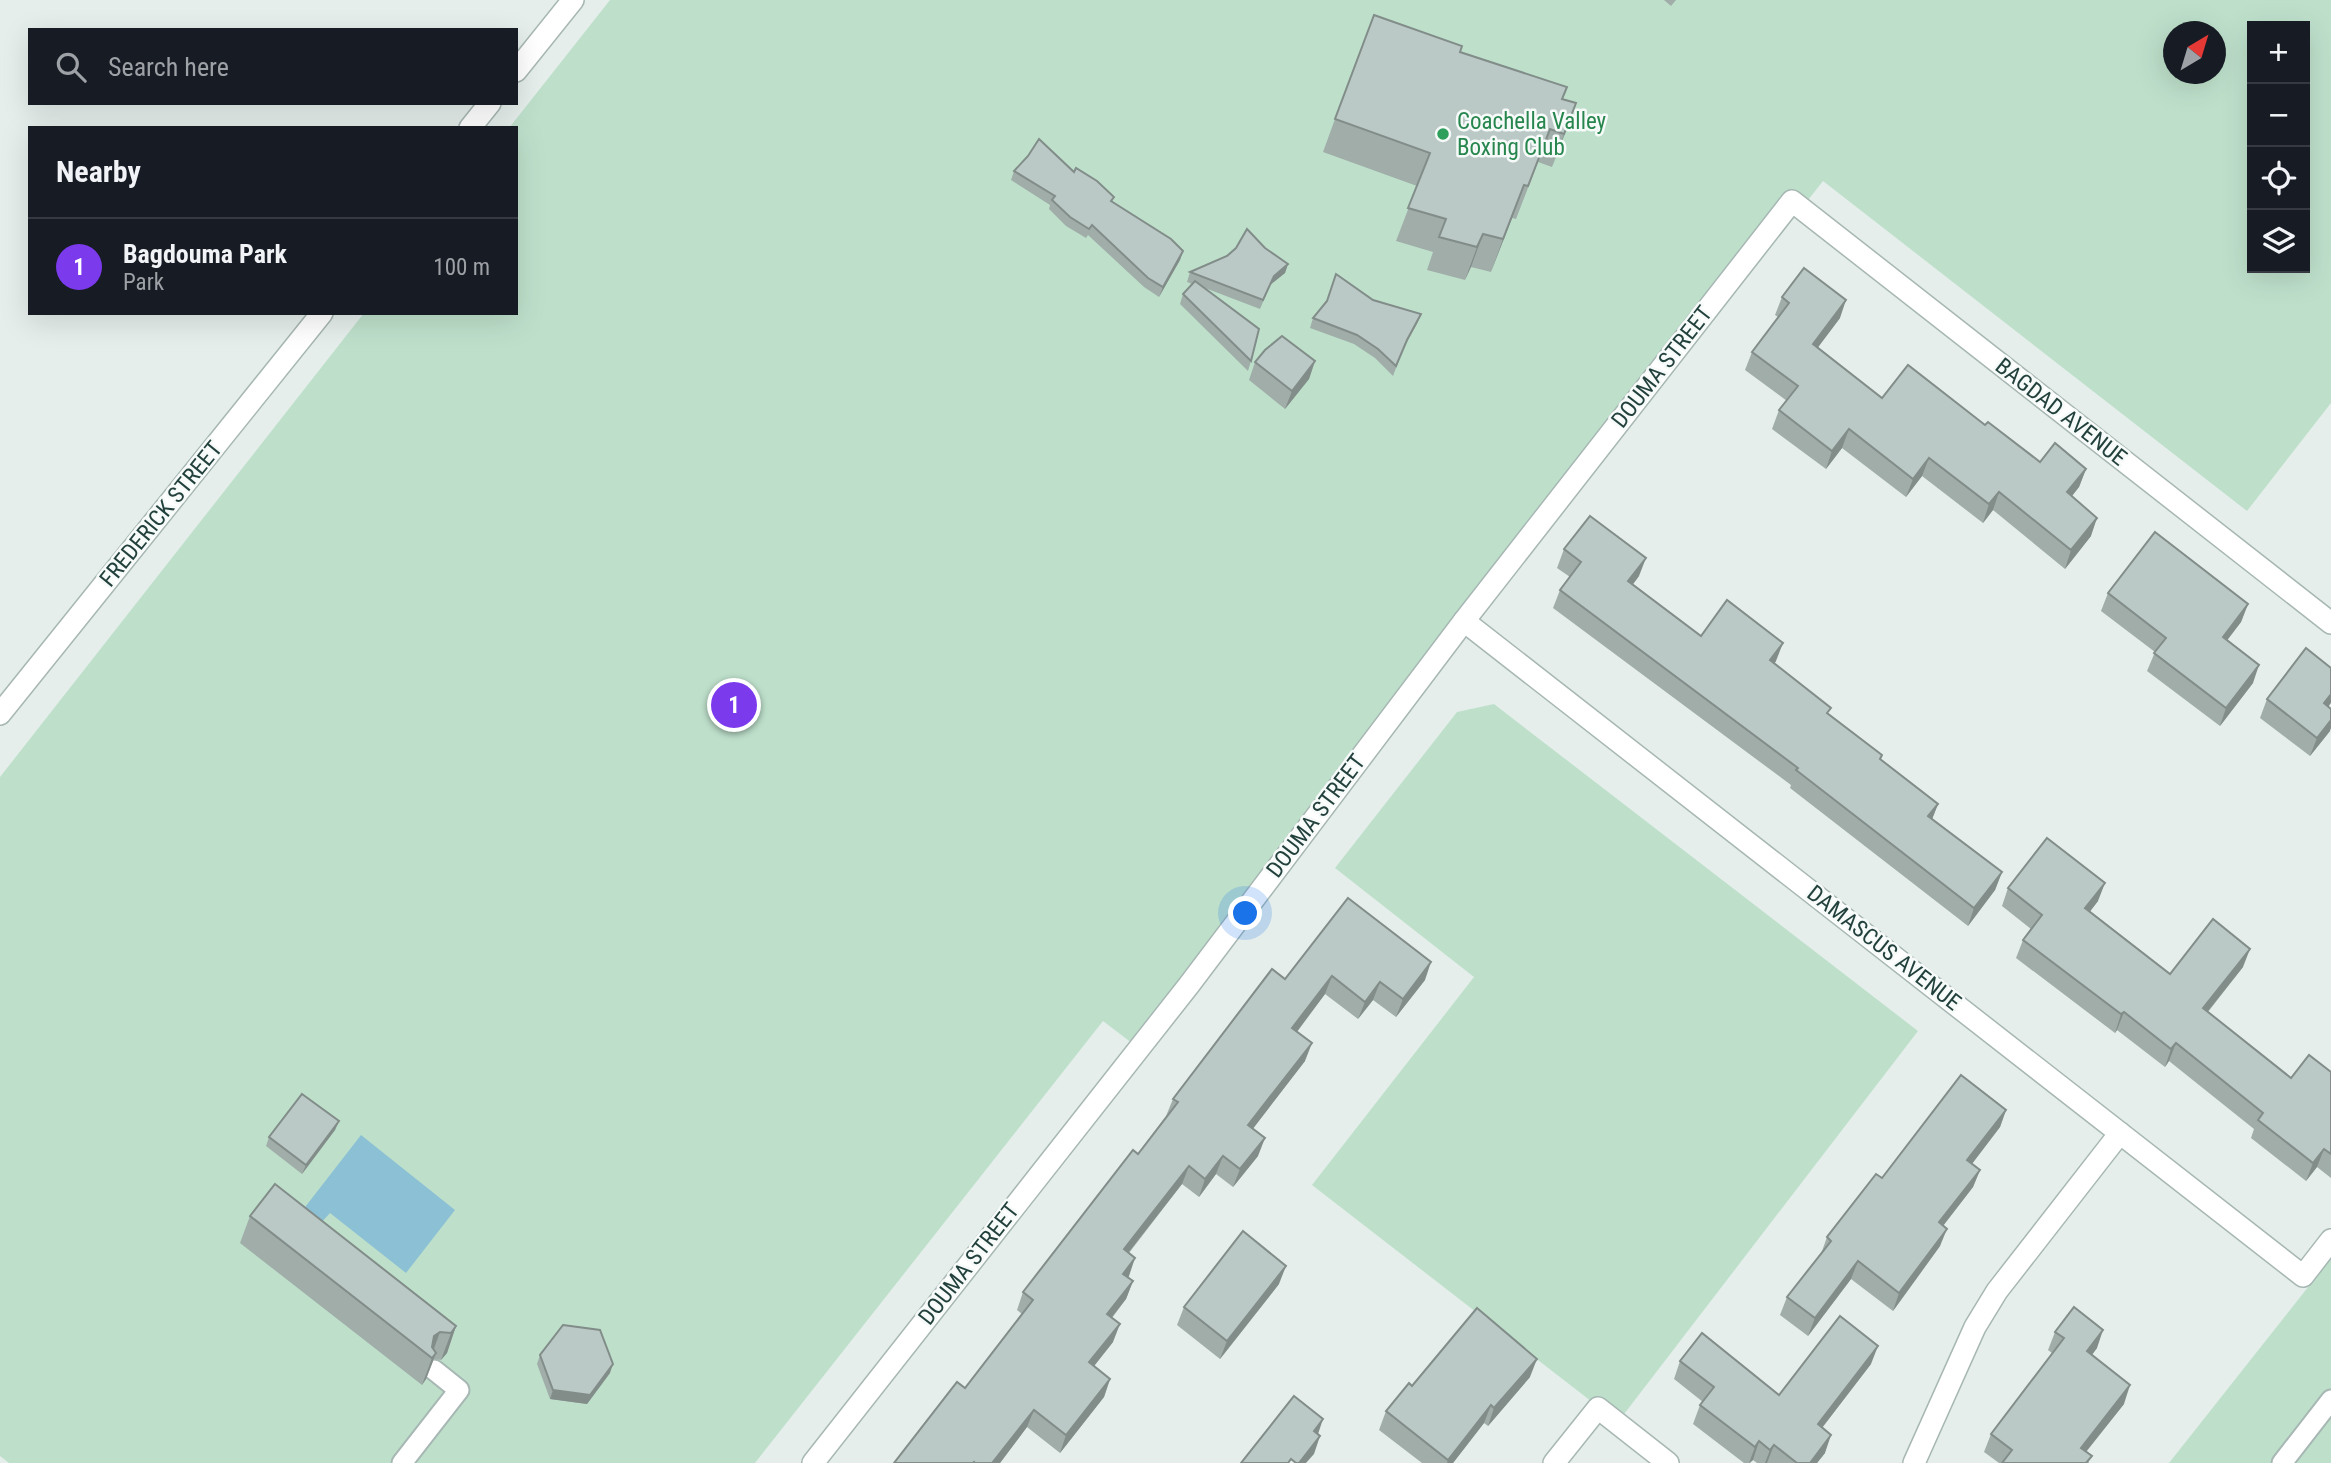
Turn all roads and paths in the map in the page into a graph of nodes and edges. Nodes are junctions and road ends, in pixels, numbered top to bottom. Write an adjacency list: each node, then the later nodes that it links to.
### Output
1 (573, 0): 2 (street)
2 (518, 69)
3 (488, 105): 4 (street)
4 (472, 126)
5 (1791, 201): 7 (street, DOUMA STREET); 8 (street, BAGDAD AVENUE)
6 (319, 315): 9 (street, FREDERICK STREET)
7 (1464, 621): 10 (street, DAMASCUS AVENUE); 15 (street, DOUMA STREET)
8 (2331, 623)
9 (0, 714)
10 (2120, 1133): 11 (street, DAMASCUS AVENUE); 18 (street)
11 (2331, 1240)
12 (434, 1370): 14 (lane)
13 (2331, 1400): 19 (lane)
14 (402, 1463)
15 (813, 1463)
16 (1554, 1463): 17 (street)
17 (1668, 1463)
18 (1914, 1463)
19 (2282, 1463)

